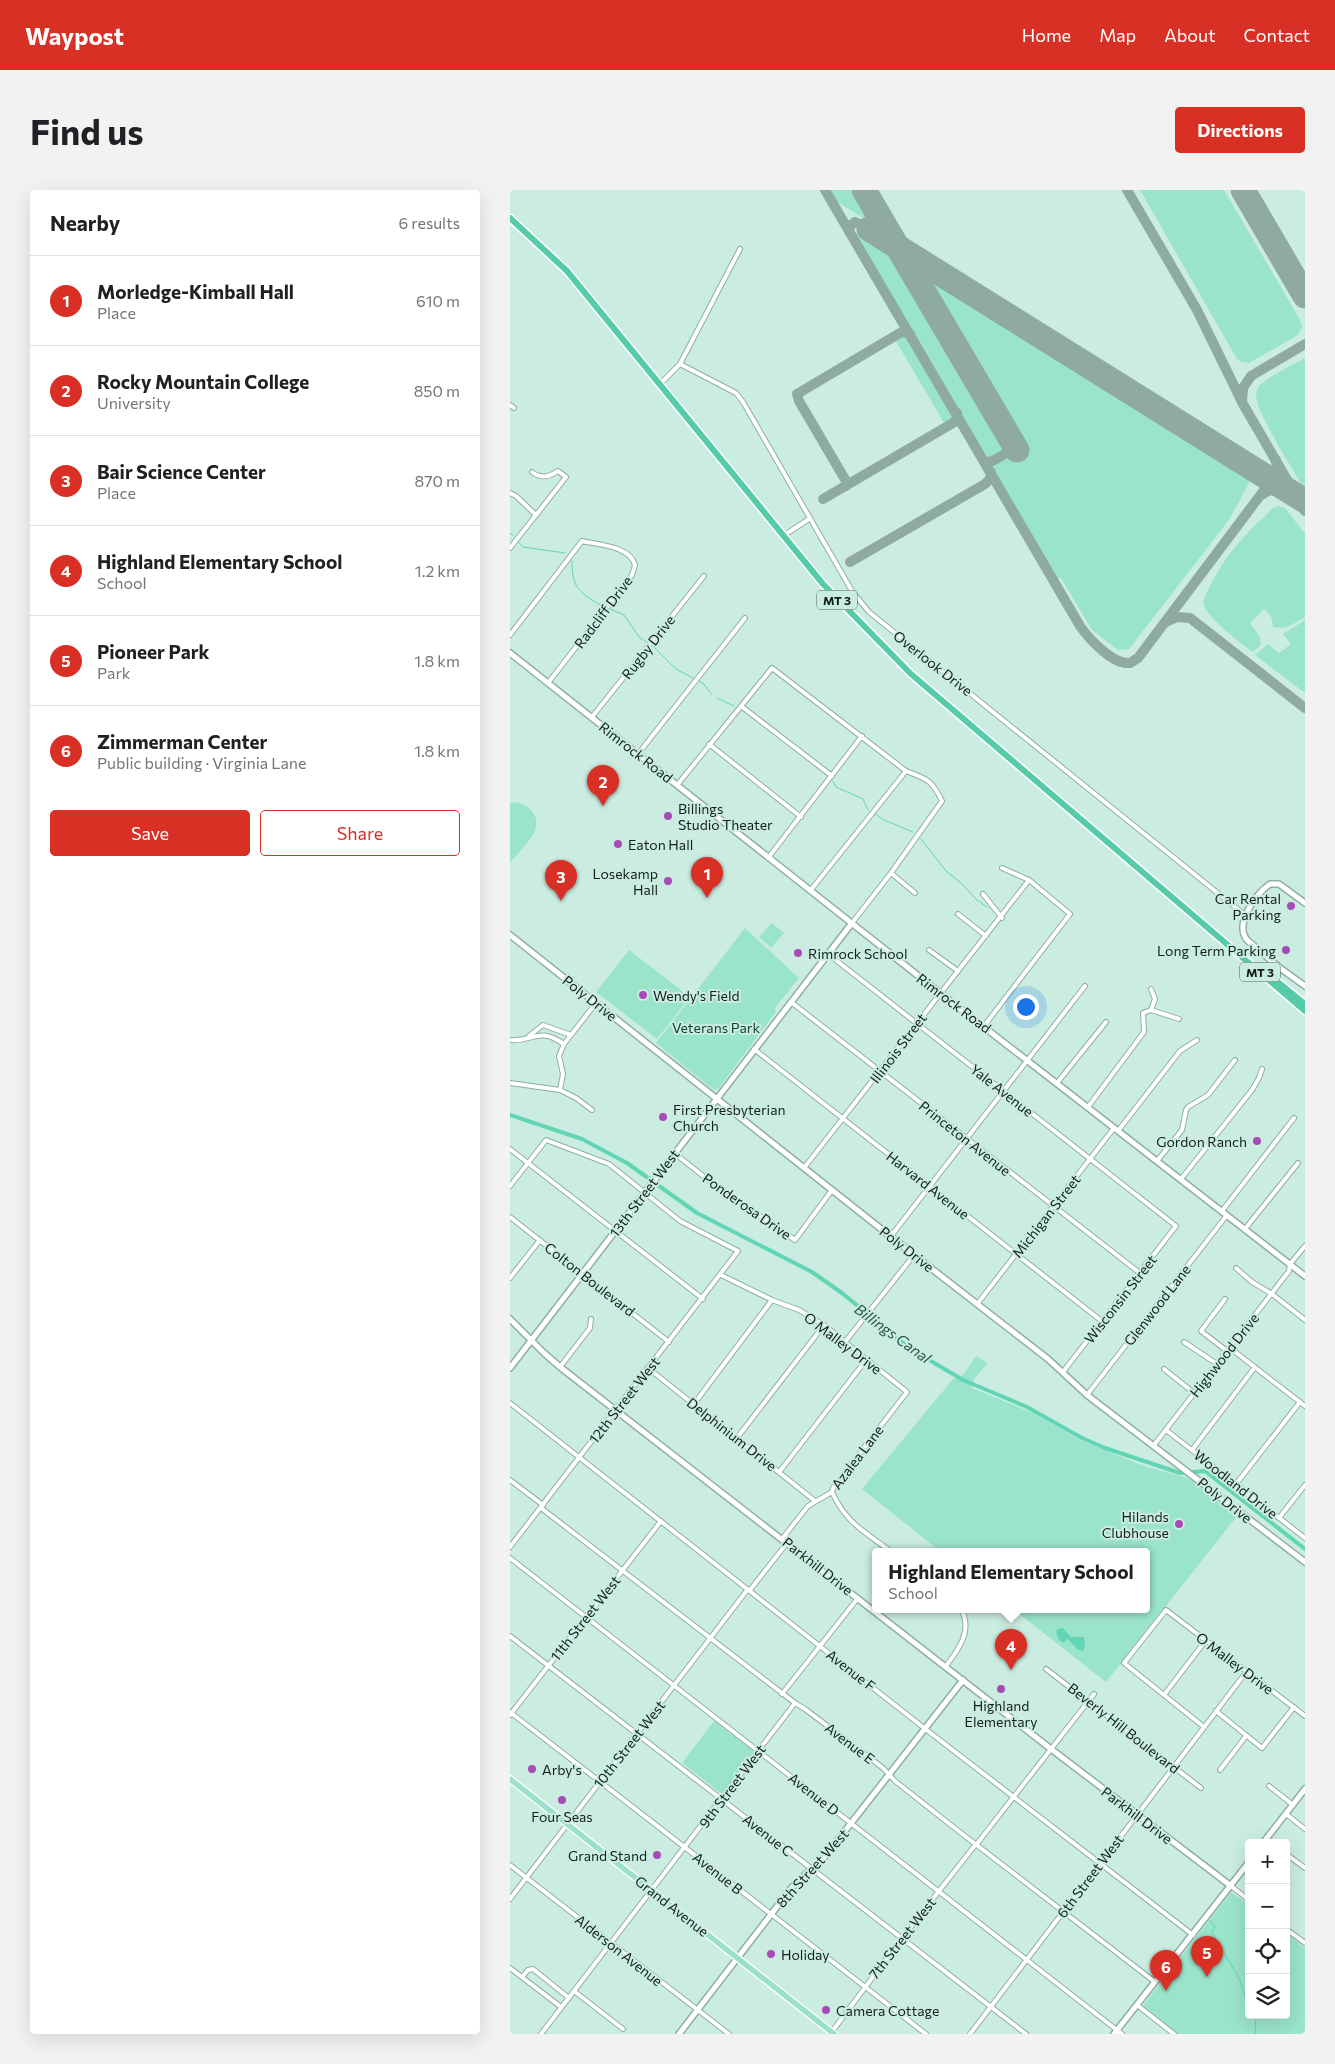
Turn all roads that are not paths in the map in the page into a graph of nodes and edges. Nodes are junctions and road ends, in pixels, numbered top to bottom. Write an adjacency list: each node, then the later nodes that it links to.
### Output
1 (510, 218): 4 (highway, MT 3)
2 (740, 249): 3 (street)
3 (680, 364): 4 (street); 8 (street, Overlook Drive)
4 (660, 384): 9 (highway, MT 3)
5 (532, 472): 7 (street)
6 (510, 493): 7 (street)
7 (536, 515): 10 (street)
8 (809, 519): 9 (street); 34 (street, Overlook Drive)
9 (783, 536): 38 (highway, MT 3)
10 (510, 548)
11 (704, 576): 17 (street, Rugby Drive)
12 (745, 618): 20 (street)
13 (510, 636): 15 (street, Radcliff Drive)
14 (510, 653): 15 (street, Rimrock Road)
15 (548, 683): 17 (street, Rimrock Road)
16 (741, 706): 18 (street); 19 (street); 22 (street)
17 (592, 717): 20 (street, Rimrock Road)
18 (862, 736): 21 (street); 22 (street)
19 (709, 744): 23 (street); 24 (street)
20 (638, 754): 23 (street, Rimrock Road)
21 (906, 770): 27 (street); 29 (street)
22 (832, 776): 24 (street)
23 (678, 784): 25 (street, Rimrock Road)
24 (801, 817): 25 (street)
25 (768, 858): 29 (street, Rimrock Road)
26 (1002, 868): 28 (street)
27 (891, 874): 30 (street); 36 (street)
28 (1029, 880): 35 (street, Illinois Street); 55 (street)
29 (810, 890): 36 (street, Rimrock Road)
30 (915, 893)
31 (982, 894): 35 (street)
32 (1305, 903): 34 (street)
33 (958, 914): 39 (street)
34 (1245, 915): 44 (street)
35 (1002, 918): 39 (street, Illinois Street)
36 (852, 923): 41 (street, 13th Street West); 46 (street, Rimrock Road)
37 (510, 935): 48 (street, Poly Drive)
38 (1214, 935): 49 (highway, MT 3); 51 (highway, MT 3)
39 (986, 936): 42 (street, Illinois Street)
40 (929, 950): 42 (street)
41 (828, 954): 47 (street, 13th Street West); 53 (street, Yale Avenue)
42 (958, 971): 46 (street, Illinois Street)
43 (1085, 986): 62 (street)
44 (1305, 986)
45 (1151, 988): 50 (street)
46 (940, 993): 53 (street, Illinois Street); 55 (street, Rimrock Road)
47 (791, 1002): 61 (street, 13th Street West); 65 (street, Princeton Avenue)
48 (596, 1003): 56 (street); 70 (street, Poly Drive)
49 (1305, 1004)
50 (1151, 1010): 52 (street); 71 (street)
51 (1305, 1011)
52 (1179, 1019)
53 (917, 1022): 65 (street, Illinois Street); 69 (street, Yale Avenue)
54 (1106, 1022): 67 (street)
55 (984, 1026): 62 (street, Rimrock Road)
56 (571, 1036): 57 (street); 60 (street)
57 (524, 1039): 58 (street); 60 (street)
58 (510, 1040)
59 (1197, 1040): 75 (street, Michigan Street)
60 (564, 1044): 68 (street)
61 (754, 1049): 70 (street, 13th Street West); 74 (street, Harvard Avenue)
62 (1028, 1060): 67 (street, Rimrock Road); 69 (street)
63 (1235, 1060): 80 (street)
64 (1262, 1069): 84 (street)
65 (881, 1071): 74 (street, Illinois Street); 76 (street, Princeton Avenue)
66 (510, 1083): 68 (street)
67 (1057, 1083): 71 (street, Rimrock Road)
68 (560, 1090): 72 (street)
69 (1004, 1091): 76 (street); 79 (street, Yale Avenue)
70 (717, 1098): 78 (street, 13th Street West); 83 (street, Poly Drive)
71 (1088, 1107): 75 (street, Rimrock Road)
72 (592, 1110)
73 (1294, 1118): 90 (street)
74 (843, 1119): 83 (street, Illinois Street); 86 (street, Harvard Avenue)
75 (1116, 1129): 79 (street, Michigan Street); 80 (street, Rimrock Road)
76 (966, 1139): 86 (street); 89 (street, Princeton Avenue)
77 (510, 1149): 81 (street)
78 (674, 1153): 87 (street, Ponderosa Drive); 88 (street, 13th Street West)
79 (1091, 1159): 89 (street, Michigan Street); 93 (street, Yale Avenue)
80 (1158, 1161): 84 (street, Rimrock Road)
81 (528, 1163): 85 (street); 88 (street); 95 (street)
82 (1298, 1163): 94 (street)
83 (804, 1168): 87 (street, Poly Drive)
84 (1181, 1180): 90 (street, Rimrock Road)
85 (510, 1186)
86 (929, 1186): 96 (street); 99 (street, Harvard Avenue)
87 (832, 1190): 96 (street, Poly Drive)
88 (644, 1192): 95 (street, 13th Street West); 105 (street, 12th Street West)
89 (1054, 1206): 99 (street, Michigan Street); 103 (street, Princeton Avenue)
90 (1222, 1211): 91 (street, Rimrock Road)
91 (1227, 1215): 94 (street, Rimrock Road); 133 (street, Glenwood Lane)
92 (510, 1217): 97 (street, Colton Boulevard)
93 (1176, 1226): 103 (street, Wisconsin Street)
94 (1244, 1229): 101 (street, Rimrock Road)
95 (616, 1231): 104 (street, 13th Street West); 109 (street)
96 (891, 1236): 100 (street, Poly Drive)
97 (540, 1240): 104 (street, Colton Boulevard); 107 (street)
98 (1305, 1246): 101 (street, Highwood Drive)
99 (1017, 1253): 112 (street, Michigan Street); 116 (street, Harvard Avenue)
100 (914, 1255): 112 (street, Poly Drive); 120 (street)
101 (1290, 1264): 106 (street, Rimrock Road); 108 (street, Highwood Drive)
102 (1236, 1268): 108 (street)
103 (1140, 1273): 116 (street, Wisconsin Street)
104 (583, 1274): 118 (street, 13th Street West); 119 (street, Colton Boulevard)
105 (721, 1275): 109 (street, 12th Street West); 111 (street, O Malley Drive)
106 (1305, 1276)
107 (510, 1278)
108 (1272, 1294): 115 (street); 122 (street, Highwood Drive)
109 (703, 1299): 119 (street, 12th Street West)
110 (1225, 1299): 122 (street)
111 (772, 1300): 117 (street, O Malley Drive); 136 (street)
112 (978, 1303): 130 (street, Poly Drive)
113 (510, 1319): 118 (street, Parkhill Drive)
114 (591, 1320): 125 (street)
115 (1305, 1320)
116 (1103, 1322): 130 (street, Wisconsin Street)
117 (824, 1325): 120 (street, O Malley Drive); 140 (street)
118 (532, 1340): 125 (street, Parkhill Drive); 127 (street, 13th Street West)
119 (669, 1342): 128 (street, 12th Street West)
120 (845, 1342): 123 (street, O Malley Drive)
121 (1184, 1342): 124 (street)
122 (1229, 1349): 124 (street, Highwood Drive); 126 (street)
123 (866, 1360): 131 (street, O Malley Drive); 144 (street)
124 (1217, 1364): 132 (street, Highwood Drive)
125 (560, 1366): 138 (street, Parkhill Drive)
126 (1255, 1367): 134 (street); 142 (street)
127 (510, 1368)
128 (648, 1368): 136 (street, Delphinium Drive); 138 (street, 12th Street West)
129 (1164, 1369): 132 (street)
130 (1063, 1372): 133 (street, Poly Drive)
131 (907, 1392): 148 (street, Azalea Lane)
132 (1194, 1393): 139 (street, Highwood Drive)
133 (1087, 1395): 141 (street, Poly Drive)
134 (1300, 1402): 137 (street); 146 (street)
135 (510, 1403): 143 (street, Avenue F)
136 (694, 1404): 140 (street, Delphinium Drive)
137 (1305, 1406)
138 (616, 1410): 143 (street, 12th Street West); 154 (street, Parkhill Drive)
139 (1166, 1430): 141 (street, Highwood Drive); 142 (street, Woodland Drive)
140 (737, 1438): 144 (street, Delphinium Drive)
141 (1154, 1445): 158 (street, Poly Drive)
142 (1192, 1450): 146 (street, Woodland Drive)
143 (579, 1458): 150 (street, 12th Street West); 152 (street, Avenue F)
144 (780, 1471): 149 (street, Delphinium Drive)
145 (510, 1480): 150 (street, Avenue E)
146 (1236, 1484): 151 (street, Woodland Drive)
147 (1305, 1485): 151 (street)
148 (832, 1492): 149 (street, Azalea Lane); 156 (street)
149 (815, 1501): 154 (street, Azalea Lane)
150 (542, 1506): 155 (street, 12th Street West); 159 (street, Avenue E)
151 (1279, 1518): 153 (street, Woodland Drive)
152 (660, 1521): 159 (street, 11th Street West); 160 (street, Avenue F)
153 (1305, 1538)
154 (785, 1541): 160 (street, 10th Street West); 161 (street, Parkhill Drive)
155 (510, 1547)
156 (886, 1548)
157 (510, 1558): 165 (street, Avenue D)
158 (1305, 1562)
159 (623, 1570): 165 (street, 11th Street West); 167 (street, Avenue E)
160 (749, 1590): 167 (street, 10th Street West); 169 (street, Avenue F)
161 (858, 1598): 162 (street, Parkhill Drive); 169 (street)
162 (872, 1609)
163 (877, 1613): 171 (street, Parkhill Drive)
164 (963, 1613): 171 (street)
165 (586, 1618): 170 (street, 11th Street West); 175 (street, Avenue D)
166 (511, 1639): 170 (street, Avenue C)
167 (710, 1639): 175 (street, 10th Street West); 176 (street, Avenue E)
168 (1206, 1640): 173 (street, O Malley Drive); 178 (street); 178 (street, O Malley Drive)
169 (820, 1646): 176 (street); 186 (street, Avenue F)
170 (548, 1666): 183 (street, 11th Street West); 187 (street, Avenue C)
171 (946, 1666): 174 (street, Parkhill Drive)
172 (1046, 1669): 179 (street, Beverly Hill Boulevard)
173 (1246, 1671): 181 (street, O Malley Drive); 182 (street, 6th Street West)
174 (963, 1680): 186 (street, 8th Street West); 189 (street, Parkhill Drive)
175 (674, 1686): 187 (street, 10th Street West); 190 (street, Avenue D)
176 (782, 1694): 180 (street, Avenue E)
177 (1094, 1694): 179 (street, 7th Street West)
178 (1164, 1695): 185 (street)
179 (1088, 1701): 189 (street, 7th Street West); 191 (street, Beverly Hill Boulevard)
180 (795, 1703): 190 (street, 9th Street West); 193 (street, Avenue E)
181 (1294, 1707): 184 (street, O Malley Drive); 188 (street)
182 (1216, 1711): 185 (street, 6th Street West); 188 (street)
183 (510, 1714): 195 (street, Avenue B)
184 (1305, 1716)
185 (1204, 1727): 191 (street, 6th Street West)
186 (925, 1729): 193 (street, 8th Street West); 199 (street, Avenue F)
187 (637, 1734): 195 (street, 10th Street West); 200 (street, Avenue C)
188 (1246, 1736): 192 (street)
189 (1051, 1749): 199 (street, 7th Street West); 202 (street, Parkhill Drive)
190 (758, 1751): 200 (street, 9th Street West); 205 (street, Avenue D)
191 (1173, 1766): 197 (street, Beverly Hill Boulevard); 202 (street, 6th Street West)
192 (1220, 1770)
193 (889, 1775): 205 (street, 8th Street West); 208 (street, Avenue E)
194 (510, 1779): 204 (main road, Grand Avenue)
195 (600, 1782): 204 (street, 10th Street West); 209 (street, Avenue B)
196 (1269, 1786): 201 (street)
197 (1201, 1788)
198 (1305, 1789): 201 (street)
199 (1014, 1797): 208 (street, 7th Street West); 211 (street, Avenue F)
200 (722, 1800): 209 (street, 9th Street West); 215 (street, Avenue C)
201 (1293, 1805): 203 (street)
202 (1136, 1814): 211 (street, 6th Street West); 217 (street, Parkhill Drive)
203 (1286, 1814): 206 (street); 207 (street)
204 (567, 1824): 216 (street, 10th Street West); 218 (main road, Grand Avenue)
205 (851, 1824): 215 (street, 8th Street West); 219 (street, Avenue D)
206 (1305, 1829)
207 (1267, 1839)
208 (976, 1844): 219 (street, 7th Street West); 222 (street, Avenue E)
209 (685, 1847): 218 (street, 9th Street West); 223 (street, Avenue B)
210 (1290, 1857): 214 (street)
211 (1099, 1862): 222 (street, 6th Street West); 225 (street, Avenue F)
212 (510, 1866): 216 (street, Alderson Avenue)
213 (1245, 1867): 217 (street)
214 (1305, 1868)
215 (812, 1869): 223 (street, 8th Street West); 226 (street, Avenue C)
216 (526, 1878): 221 (street, 10th Street West); 227 (street, Alderson Avenue)
217 (1230, 1886): 220 (street, Parkhill Drive); 225 (street)
218 (651, 1890): 227 (street, 9th Street West); 229 (main road, Grand Avenue)
219 (938, 1891): 226 (street, 7th Street West); 230 (street, Avenue D)
220 (1245, 1897)
221 (510, 1899)
222 (1063, 1910): 230 (street, 6th Street West); 233 (street, Avenue E)
223 (771, 1914): 229 (street, 8th Street West); 234 (street, Avenue B)
224 (1290, 1932): 228 (street)
225 (1193, 1935): 233 (street)
226 (902, 1938): 234 (street, 7th Street West); 239 (street, Avenue C)
227 (611, 1943): 235 (street, 9th Street West); 240 (street, Alderson Avenue)
228 (1305, 1943)
229 (737, 1957): 240 (street, 8th Street West); 242 (main road, Grand Avenue)
230 (1027, 1960): 239 (street, 6th Street West); 243 (street, Avenue D)
231 (510, 1968): 232 (street)
232 (522, 1977): 236 (street); 238 (street)
233 (1156, 1982): 237 (street)
234 (865, 1986): 242 (street, 7th Street West); 247 (street, Avenue B)
235 (574, 1991): 236 (street, 9th Street West); 241 (street)
236 (569, 1998): 238 (street, 9th Street West)
237 (1138, 2004): 243 (street); 250 (street)
238 (561, 2007): 244 (street, 9th Street West)
239 (990, 2008): 248 (street, 6th Street West); 249 (street, Avenue C)
240 (698, 2010): 245 (street, 8th Street West); 246 (street, Alderson Avenue)
241 (623, 2029)
242 (832, 2033)
243 (1118, 2033)
244 (541, 2034)
245 (679, 2034)
246 (729, 2034)
247 (926, 2034)
248 (970, 2034)
249 (1026, 2034)
250 (1174, 2034)

